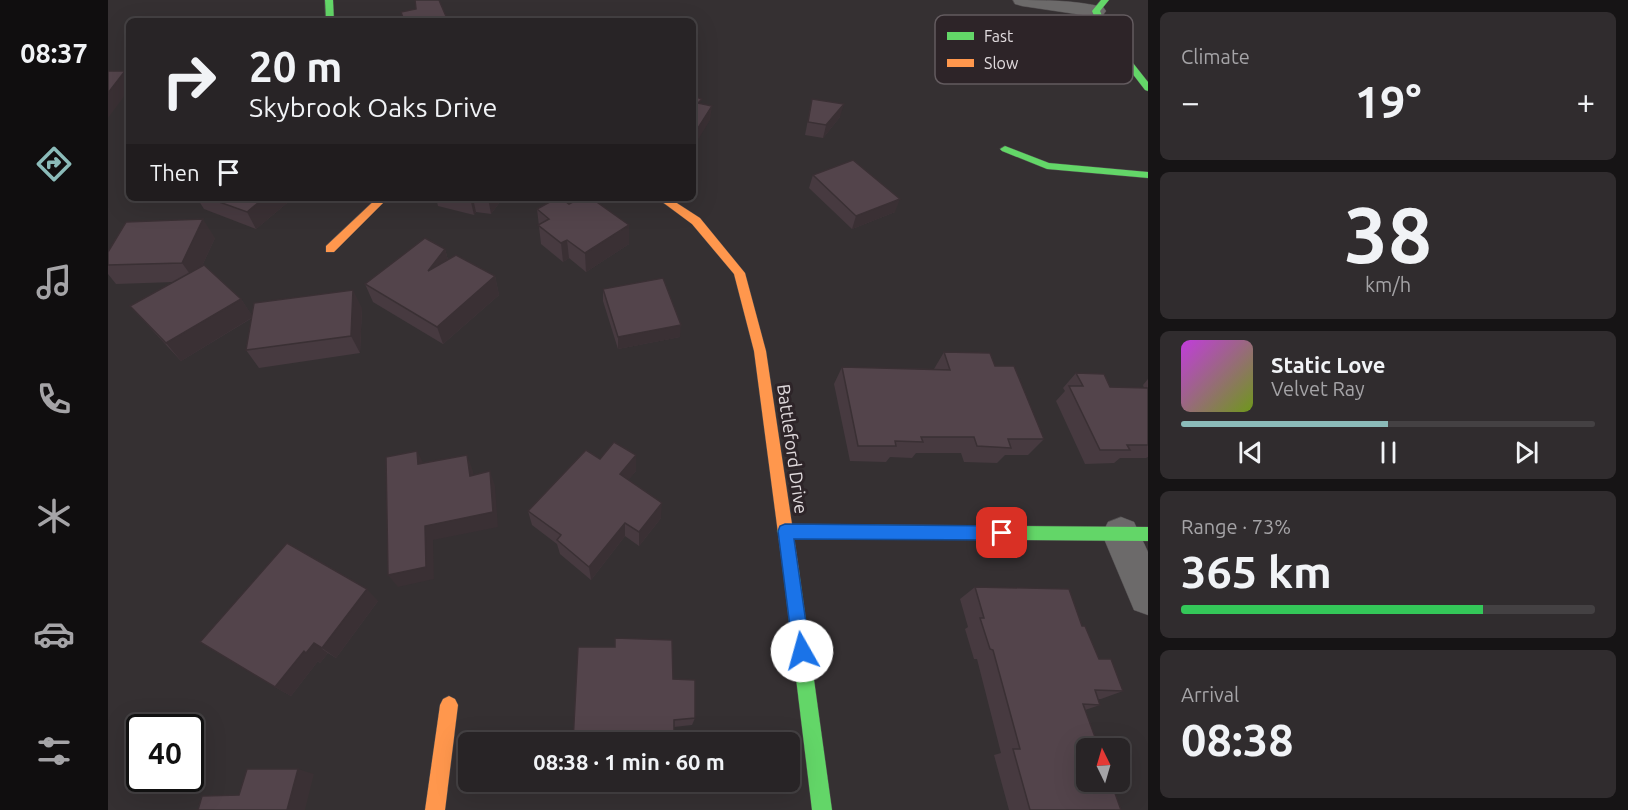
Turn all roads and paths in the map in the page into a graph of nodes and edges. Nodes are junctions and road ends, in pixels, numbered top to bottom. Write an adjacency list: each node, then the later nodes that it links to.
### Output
1 (328, 0): 4 (street)
2 (1022, 0): 3 (street)
3 (1100, 5)
4 (330, 18)
5 (1133, 69): 6 (street)
6 (1148, 88)
7 (1005, 148): 8 (street)
8 (1148, 176)
9 (379, 201): 11 (street)
10 (666, 201): 12 (street, Battleford Drive)
11 (330, 249)
12 (785, 531): 13 (street); 17 (street, Battleford Drive)
13 (1134, 534): 14 (street)
14 (1148, 597)
15 (449, 705): 16 (street)
16 (435, 810)
17 (822, 810)

